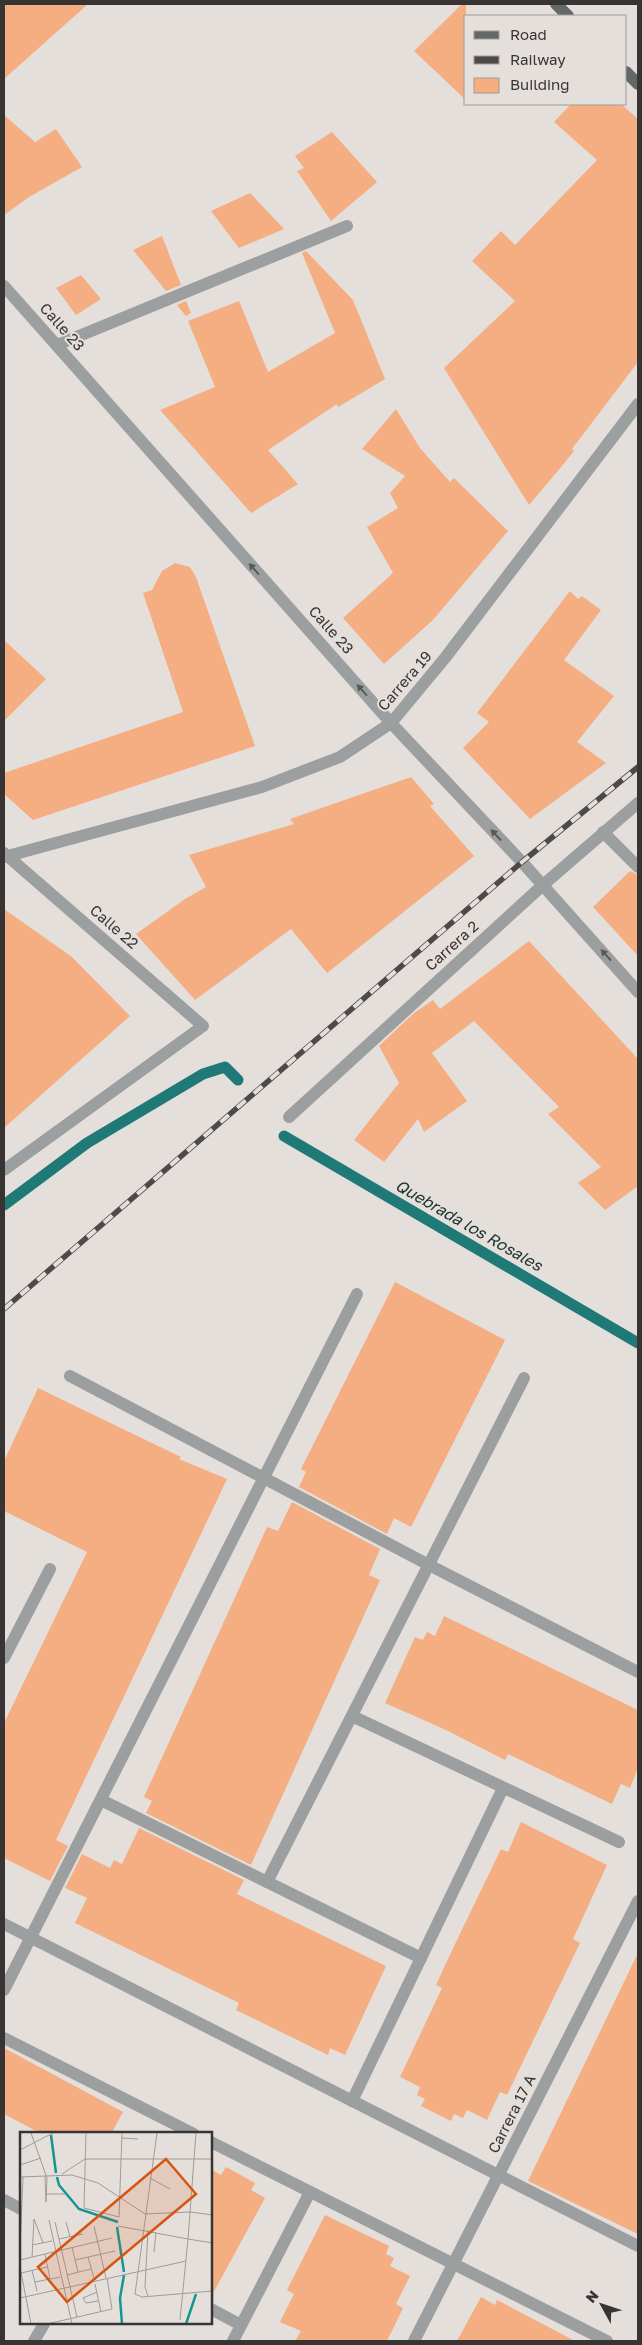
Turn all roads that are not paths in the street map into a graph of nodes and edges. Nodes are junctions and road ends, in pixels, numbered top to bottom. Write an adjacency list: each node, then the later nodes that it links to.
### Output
1 (556, 4): 2 (main road)
2 (567, 15)
3 (627, 73): 4 (main road)
4 (638, 84)
5 (347, 226): 7 (street)
6 (4, 286): 7 (street, Calle 23)
7 (57, 345): 9 (street, Calle 23, one-way to 7)
8 (638, 404): 9 (street, Carrera 19)
9 (391, 723): 12 (street, Carrera 19); 14 (street, Calle 23, one-way to 9)
10 (638, 803): 11 (street, Carrera 2)
11 (603, 832): 13 (street); 14 (street, Carrera 2)
12 (5, 855): 17 (street, Calle 22)
13 (638, 867)
14 (543, 885): 15 (street, Calle 23, one-way to 14); 16 (street, Carrera 2)
15 (638, 992)
16 (289, 1116)
17 (4, 1170)
18 (357, 1294): 21 (street)
19 (70, 1376): 21 (street)
20 (524, 1378): 22 (street)
21 (263, 1478): 22 (street); 28 (street)
22 (428, 1565): 25 (street); 26 (street)
23 (50, 1569): 24 (street)
24 (4, 1658)
25 (638, 1672)
26 (352, 1716): 27 (street); 30 (street)
27 (503, 1788): 29 (street); 34 (street)
28 (101, 1800): 30 (street); 33 (street)
29 (619, 1842)
30 (267, 1882): 34 (street)
31 (638, 1901): 40 (street, Carrera 17 A)
32 (4, 1924): 33 (street)
33 (31, 1937): 35 (street); 37 (street)
34 (421, 1958): 37 (street)
35 (4, 1990)
36 (4, 2038): 38 (street)
37 (352, 2100): 40 (street)
38 (190, 2132)
39 (212, 2143): 41 (street)
40 (498, 2176): 44 (street); 45 (street, Carrera 17 A)
41 (310, 2192): 45 (street); 48 (street)
42 (4, 2200): 43 (street)
43 (20, 2209)
44 (638, 2246)
45 (453, 2264): 51 (street, Carrera 17 A); 52 (street)
46 (212, 2310): 48 (street)
47 (43, 2325): 49 (street)
48 (241, 2325): 50 (street)
49 (34, 2341)
50 (232, 2341)
51 (414, 2341)
52 (607, 2341)

